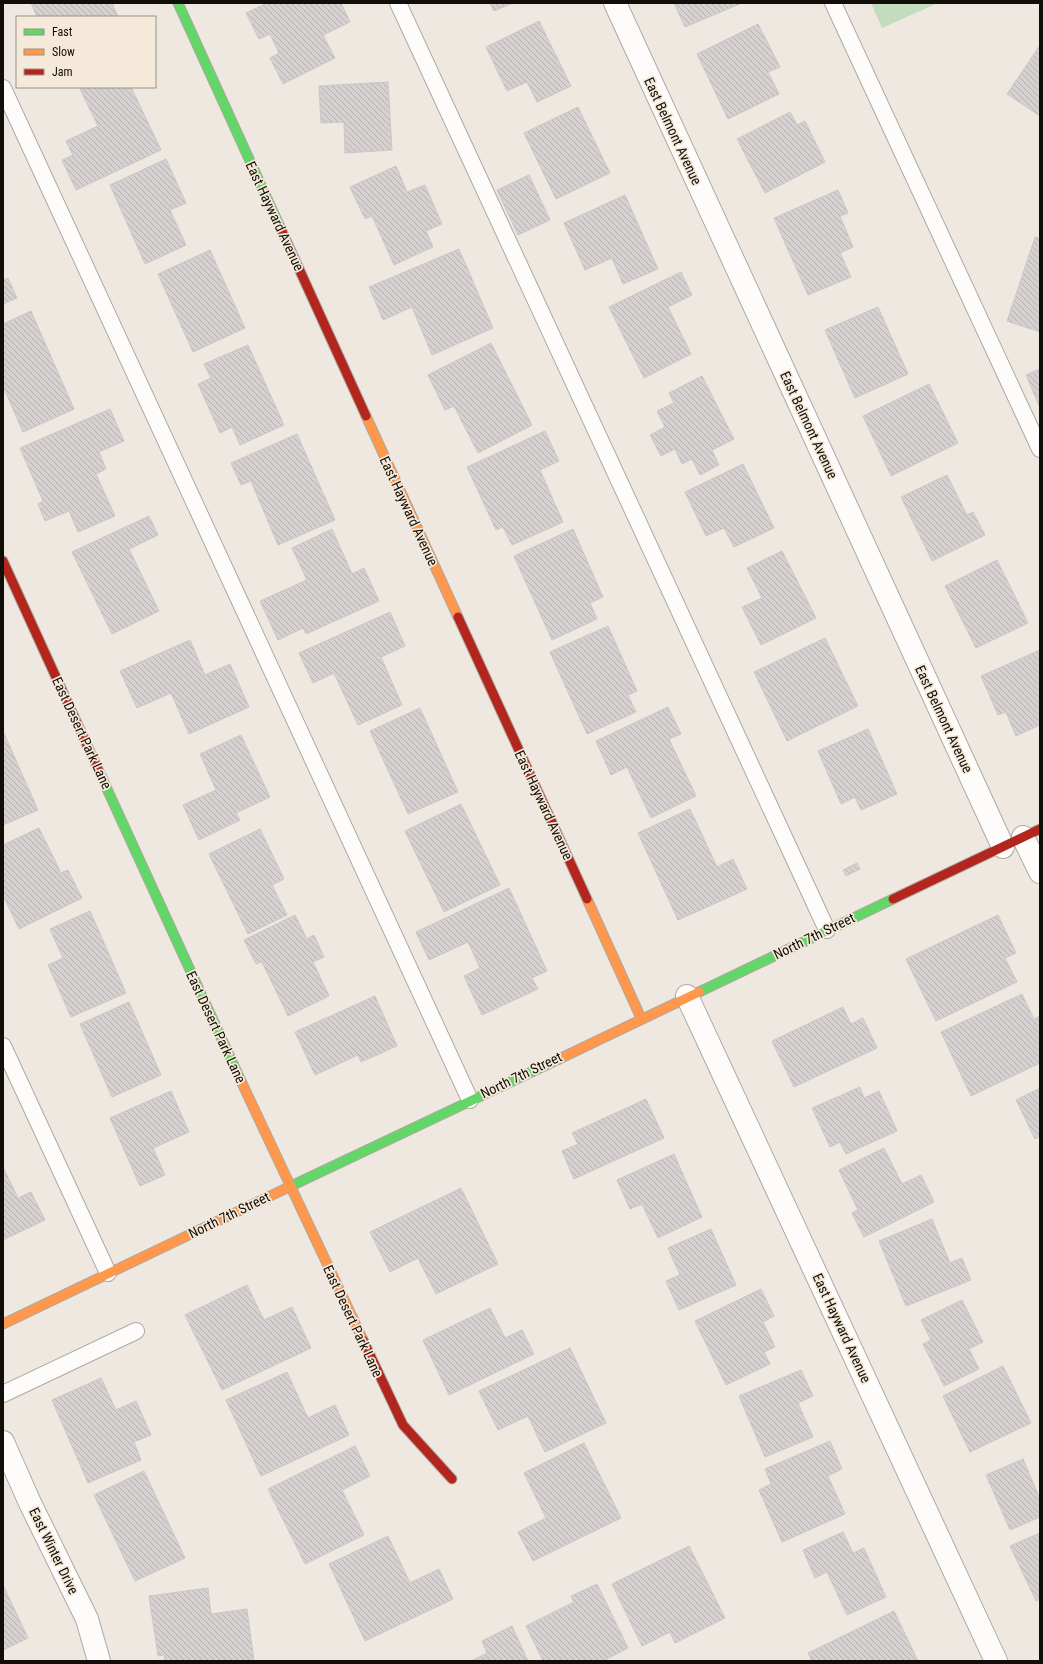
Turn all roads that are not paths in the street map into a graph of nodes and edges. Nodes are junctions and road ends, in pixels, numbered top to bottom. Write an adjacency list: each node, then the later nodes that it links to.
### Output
1 (178, 3): 13 (street, East Hayward Avenue)
2 (398, 3): 11 (lane)
3 (615, 3): 9 (street, East Belmont Avenue)
4 (833, 3): 6 (lane)
5 (3, 88): 15 (lane)
6 (1040, 449)
7 (3, 561): 16 (street, East Desert Park Lane)
8 (1032, 833): 9 (street, North 7th Street); 10 (street)
9 (1003, 847): 11 (street, North 7th Street)
10 (1040, 872)
11 (827, 930): 12 (street, North 7th Street)
12 (687, 996): 13 (street, North 7th Street); 24 (street, East Hayward Avenue)
13 (641, 1018): 15 (street, North 7th Street)
14 (3, 1046): 17 (lane)
15 (470, 1100): 16 (street, North 7th Street)
16 (289, 1186): 17 (street, North 7th Street); 22 (street, East Desert Park Lane)
17 (108, 1273): 18 (street, North 7th Street)
18 (3, 1324)
19 (136, 1331): 20 (lane)
20 (3, 1394)
21 (3, 1442): 23 (street, East Winter Drive)
22 (452, 1479)
23 (99, 1661)
24 (996, 1661)

